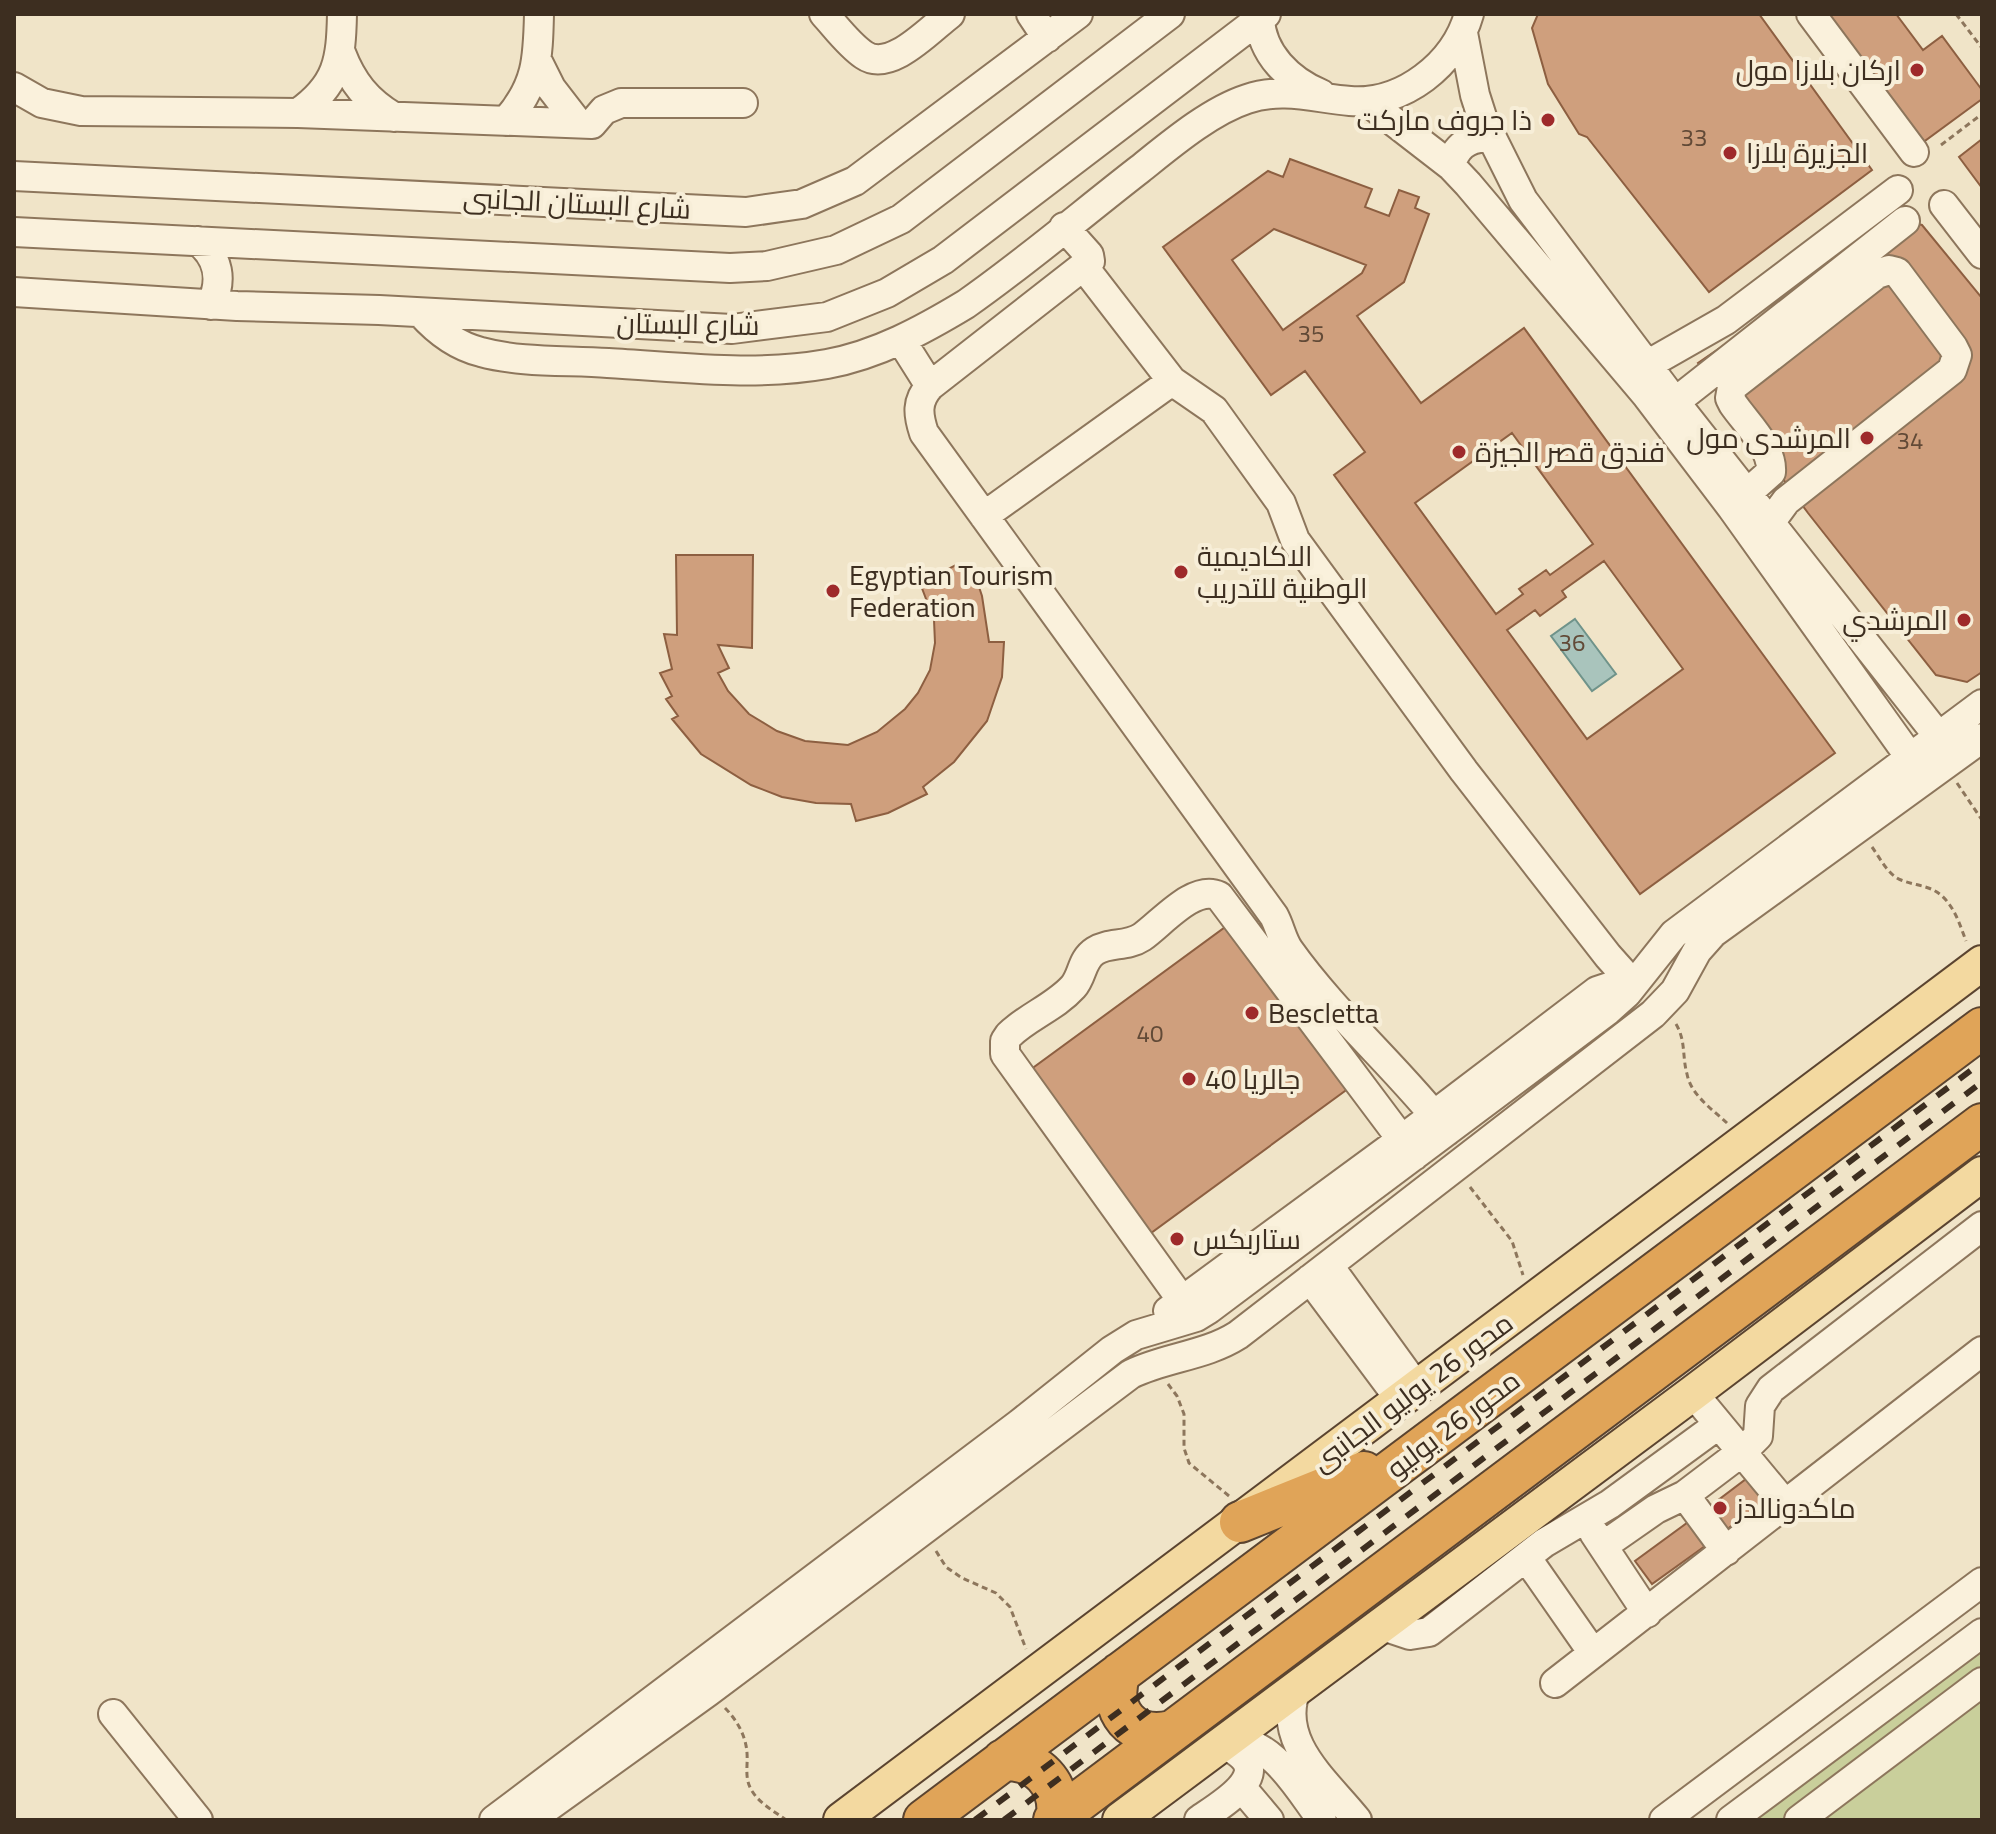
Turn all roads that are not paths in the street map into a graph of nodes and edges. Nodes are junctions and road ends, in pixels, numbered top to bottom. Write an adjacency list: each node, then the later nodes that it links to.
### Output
1 (342, 14): 12 (street)
2 (539, 14): 13 (street)
3 (824, 14): 4 (street)
4 (950, 14)
5 (1031, 14): 11 (street)
6 (1078, 14): 11 (street, شارع البستان الجانبى)
7 (1170, 14): 33 (street, شارع البستان)
8 (1811, 14): 25 (street)
9 (1263, 16): 15 (street); 19 (street, شارع البستان)
10 (1466, 24): 16 (street); 23 (street)
11 (1047, 38): 27 (street, شارع البستان الجانبى)
12 (341, 53): 18 (street); 20 (street)
13 (538, 62): 21 (street); 22 (street)
14 (14, 87): 18 (street)
15 (1330, 97): 16 (street); 24 (street)
16 (1367, 101): 26 (street)
17 (743, 103): 22 (street)
18 (298, 113): 20 (street)
19 (1133, 114): 24 (street); 38 (street, شارع البستان)
20 (394, 117): 21 (street)
21 (506, 121): 22 (street)
22 (585, 124)
23 (1490, 138): 26 (street); 40 (street)
24 (1166, 149): 31 (street)
25 (1927, 149)
26 (1451, 166): 44 (street)
27 (14, 176)
28 (1898, 190): 40 (street)
29 (1944, 205): 34 (street)
30 (1905, 221): 43 (street)
31 (1064, 227): 35 (street); 39 (street)
32 (14, 232): 33 (street, شارع البستان)
33 (198, 241): 37 (street)
34 (1982, 254)
35 (1084, 267): 41 (street); 42 (street)
36 (14, 292): 37 (street, شارع البستان)
37 (211, 305): 38 (street, شارع البستان)
38 (421, 313): 39 (street)
39 (901, 340): 42 (street)
40 (1647, 365): 43 (street)
41 (1172, 381): 45 (street); 54 (street)
42 (930, 386): 45 (street)
43 (1675, 402): 44 (street)
44 (1740, 501): 46 (street); 46 (street); 48 (street)
45 (984, 516): 57 (street)
46 (1773, 525): 47 (street)
47 (1896, 682): 48 (street); 52 (street)
48 (1871, 702): 51 (street)
49 (1982, 704): 52 (street)
50 (1982, 738): 52 (street)
51 (1909, 757): 52 (street); 54 (street)
52 (1941, 760): 58 (street)
53 (1980, 964): 70 (main road, محور 26 يوليو الجانبى)
54 (1630, 989): 57 (street)
55 (1982, 1028): 75 (highway, محور 26 يوليو)
56 (1980, 1127): 94 (highway)
57 (1426, 1137): 58 (street); 64 (street); 64 (street); 65 (street)
58 (1454, 1166): 63 (street)
59 (1982, 1174): 60 (main road)
60 (1923, 1218): 62 (street); 67 (main road)
61 (1982, 1226): 62 (street)
62 (1950, 1251): 68 (street)
63 (1320, 1273): 70 (street); 73 (street)
64 (1181, 1299): 65 (street)
65 (1164, 1327): 71 (street)
66 (1982, 1351): 78 (street)
67 (1734, 1359): 68 (street); 69 (main road)
68 (1780, 1382): 74 (street)
69 (1693, 1393): 72 (street); 76 (main road)
70 (1410, 1395): 79 (main road, محور 26 يوليو الجانبى)
71 (1019, 1424): 73 (street); 100 (street)
72 (1718, 1425): 74 (street); 80 (street)
73 (1036, 1446): 101 (street)
74 (1743, 1451): 77 (street); 78 (street)
75 (1413, 1453): 79 (highway); 89 (highway, محور 26 يوليو)
76 (1562, 1489): 80 (street); 84 (main road)
77 (1685, 1495): 81 (street); 82 (street)
78 (1785, 1504): 82 (street)
79 (1246, 1518): 102 (main road, محور 26 يوليو الجانبى)
80 (1583, 1519): 81 (street); 83 (street)
81 (1603, 1546): 86 (street)
82 (1726, 1551): 86 (street)
83 (1526, 1557): 84 (street); 88 (street)
84 (1478, 1572): 92 (main road)
85 (1982, 1582): 109 (street)
86 (1647, 1613): 88 (street)
87 (1982, 1633): 110 (street)
88 (1593, 1653): 91 (street)
89 (1120, 1673): 94 (highway); 96 (highway, محور 26 يوليو)
90 (1982, 1682): 111 (street)
91 (1555, 1683)
92 (1297, 1687): 95 (main road); 108 (street)
93 (113, 1714): 98 (street)
94 (1172, 1731): 99 (highway)
95 (1225, 1741): 97 (street); 104 (main road); 107 (street)
96 (1003, 1760): 99 (highway); 103 (highway, محور 26 يوليو)
97 (1242, 1788): 105 (street); 106 (street)
98 (185, 1816)
99 (1055, 1819)
100 (494, 1820)
101 (530, 1820)
102 (841, 1820)
103 (924, 1820)
104 (1120, 1820)
105 (1199, 1820)
106 (1269, 1820)
107 (1322, 1820)
108 (1357, 1820)
109 (1664, 1820)
110 (1731, 1820)
111 (1799, 1820)

